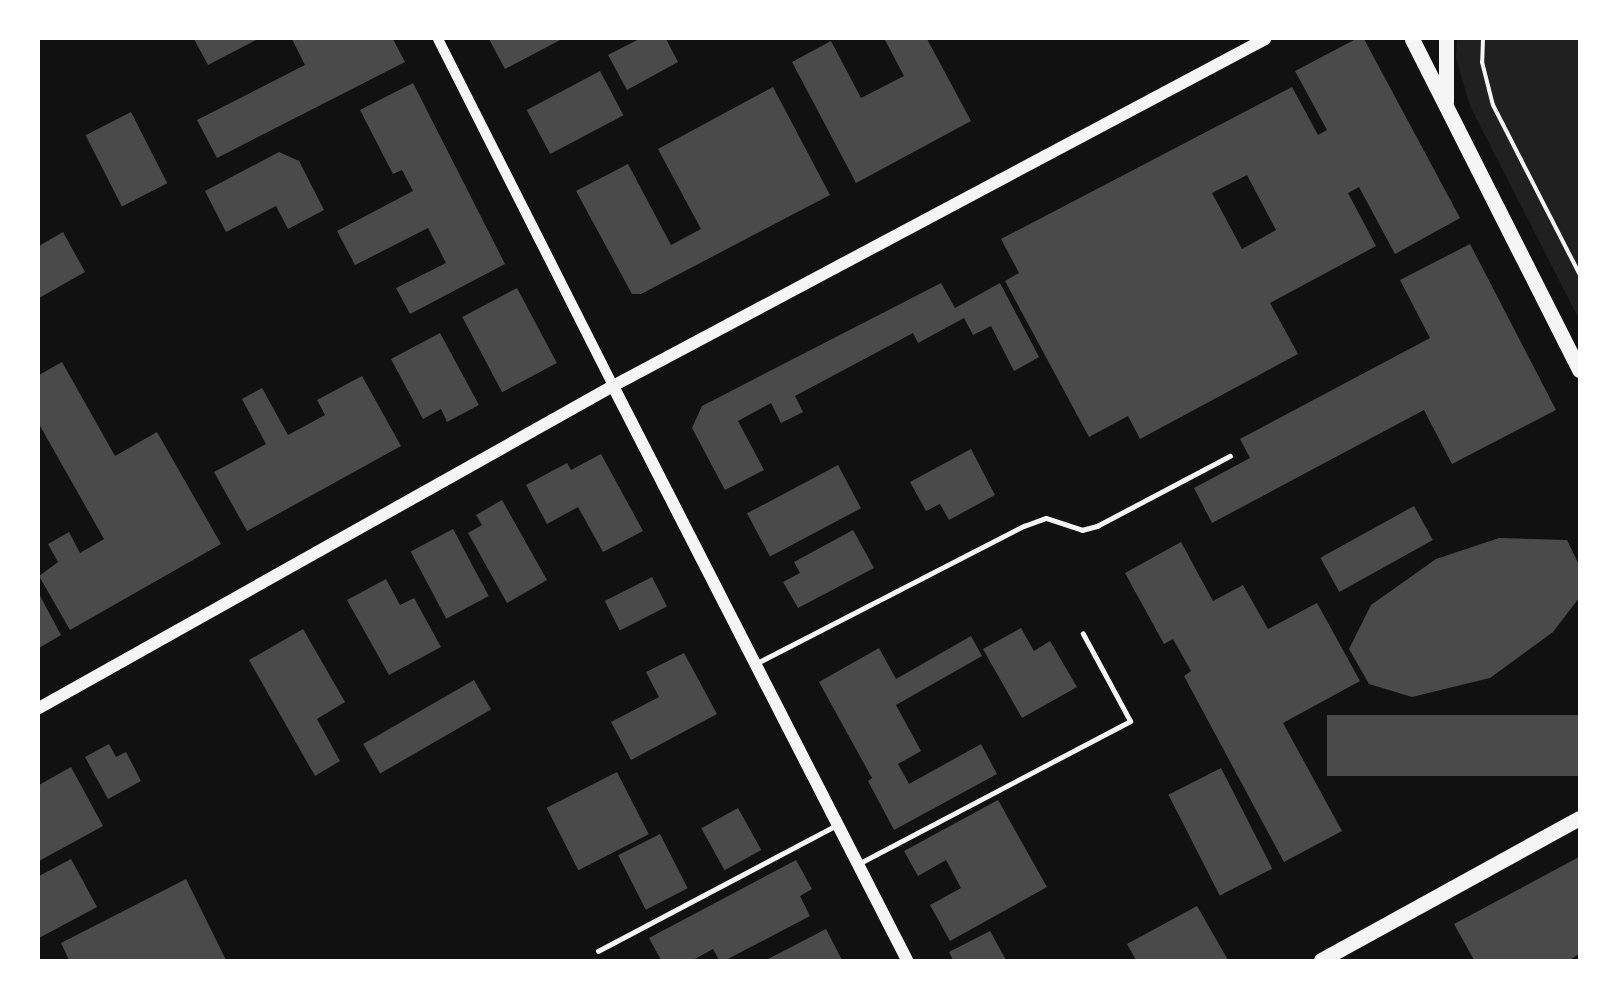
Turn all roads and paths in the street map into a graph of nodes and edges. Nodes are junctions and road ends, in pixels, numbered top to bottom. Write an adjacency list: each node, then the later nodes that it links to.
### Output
1 (438, 39): 9 (street)
2 (1265, 39): 9 (main road)
3 (1412, 39): 6 (main road)
4 (1446, 39): 6 (main road)
5 (1483, 39): 7 (path)
6 (1448, 113): 8 (main road)
7 (1579, 273)
8 (1579, 370)
9 (613, 386): 12 (main road); 13 (main road)
10 (1230, 456): 12 (lane)
11 (1083, 634): 16 (lane)
12 (754, 664): 15 (main road)
13 (39, 708)
14 (1579, 818): 19 (main road)
15 (837, 825): 16 (main road); 17 (lane)
16 (858, 864): 18 (main road)
17 (598, 951)
18 (907, 960)
19 (1321, 960)

